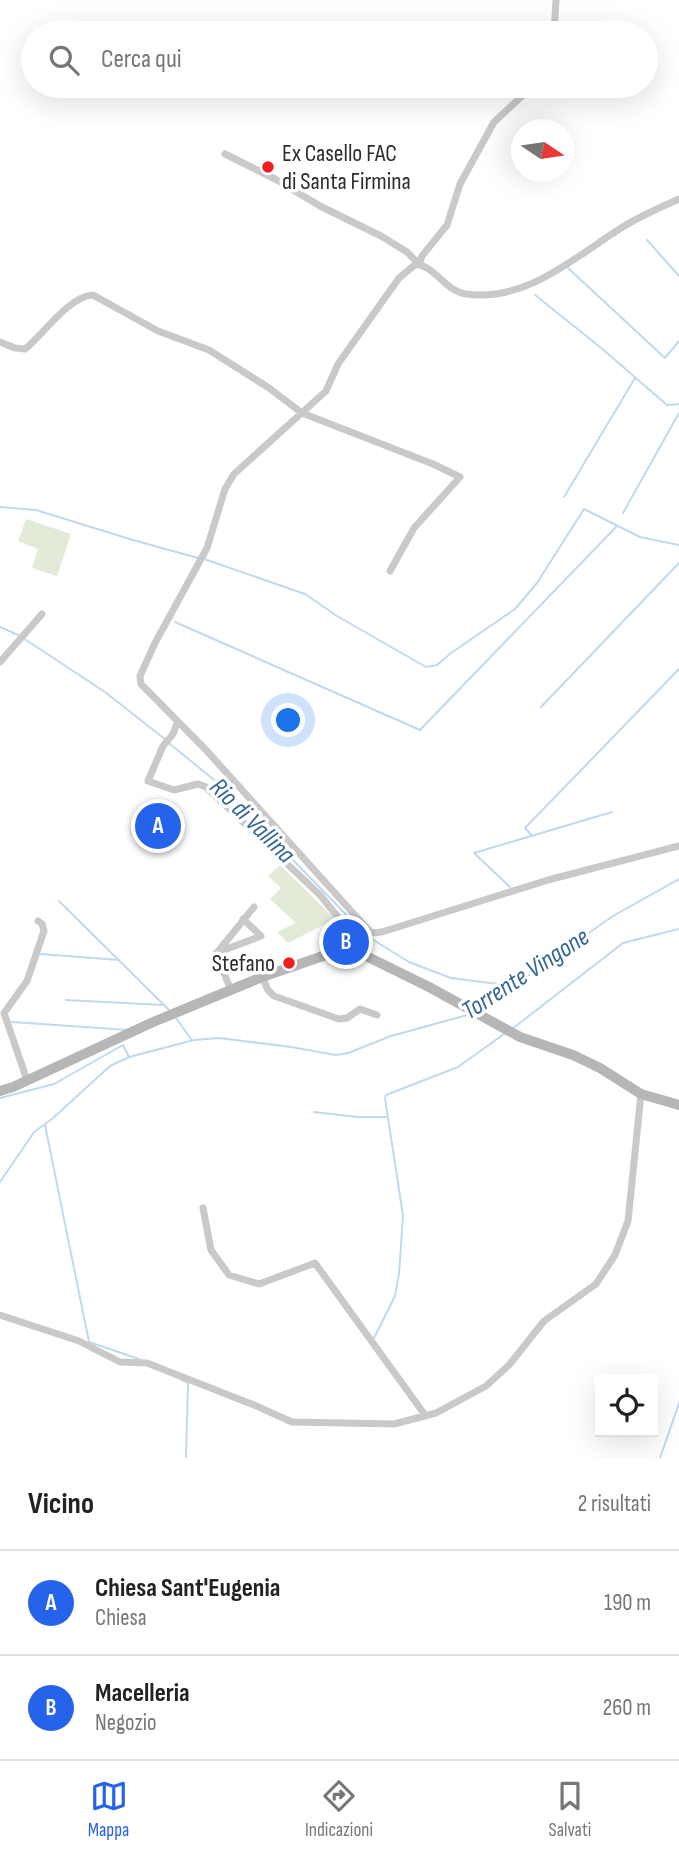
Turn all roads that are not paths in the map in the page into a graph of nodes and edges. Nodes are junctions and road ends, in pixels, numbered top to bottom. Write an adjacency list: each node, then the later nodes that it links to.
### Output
1 (556, 0): 2 (street)
2 (555, 21)
3 (520, 98): 6 (street)
4 (225, 154): 6 (street)
5 (679, 199): 6 (street)
6 (419, 264): 8 (street)
7 (0, 342): 8 (street)
8 (302, 413): 9 (street); 12 (street)
9 (390, 571)
10 (42, 614): 11 (street)
11 (0, 662)
12 (177, 723): 17 (street); 17 (street)
13 (679, 846): 17 (street)
14 (254, 907): 15 (street)
15 (243, 919): 18 (street); 18 (street)
16 (38, 921): 22 (street)
17 (364, 939): 19 (street); 24 (street)
18 (216, 953): 20 (street)
19 (262, 977): 20 (street); 21 (street)
20 (231, 990): 22 (street)
21 (377, 1015)
22 (27, 1080): 23 (street)
23 (0, 1091)
24 (641, 1094): 25 (street); 28 (street)
25 (679, 1105)
26 (203, 1208): 28 (street)
27 (0, 1315): 28 (street)
28 (425, 1415)

